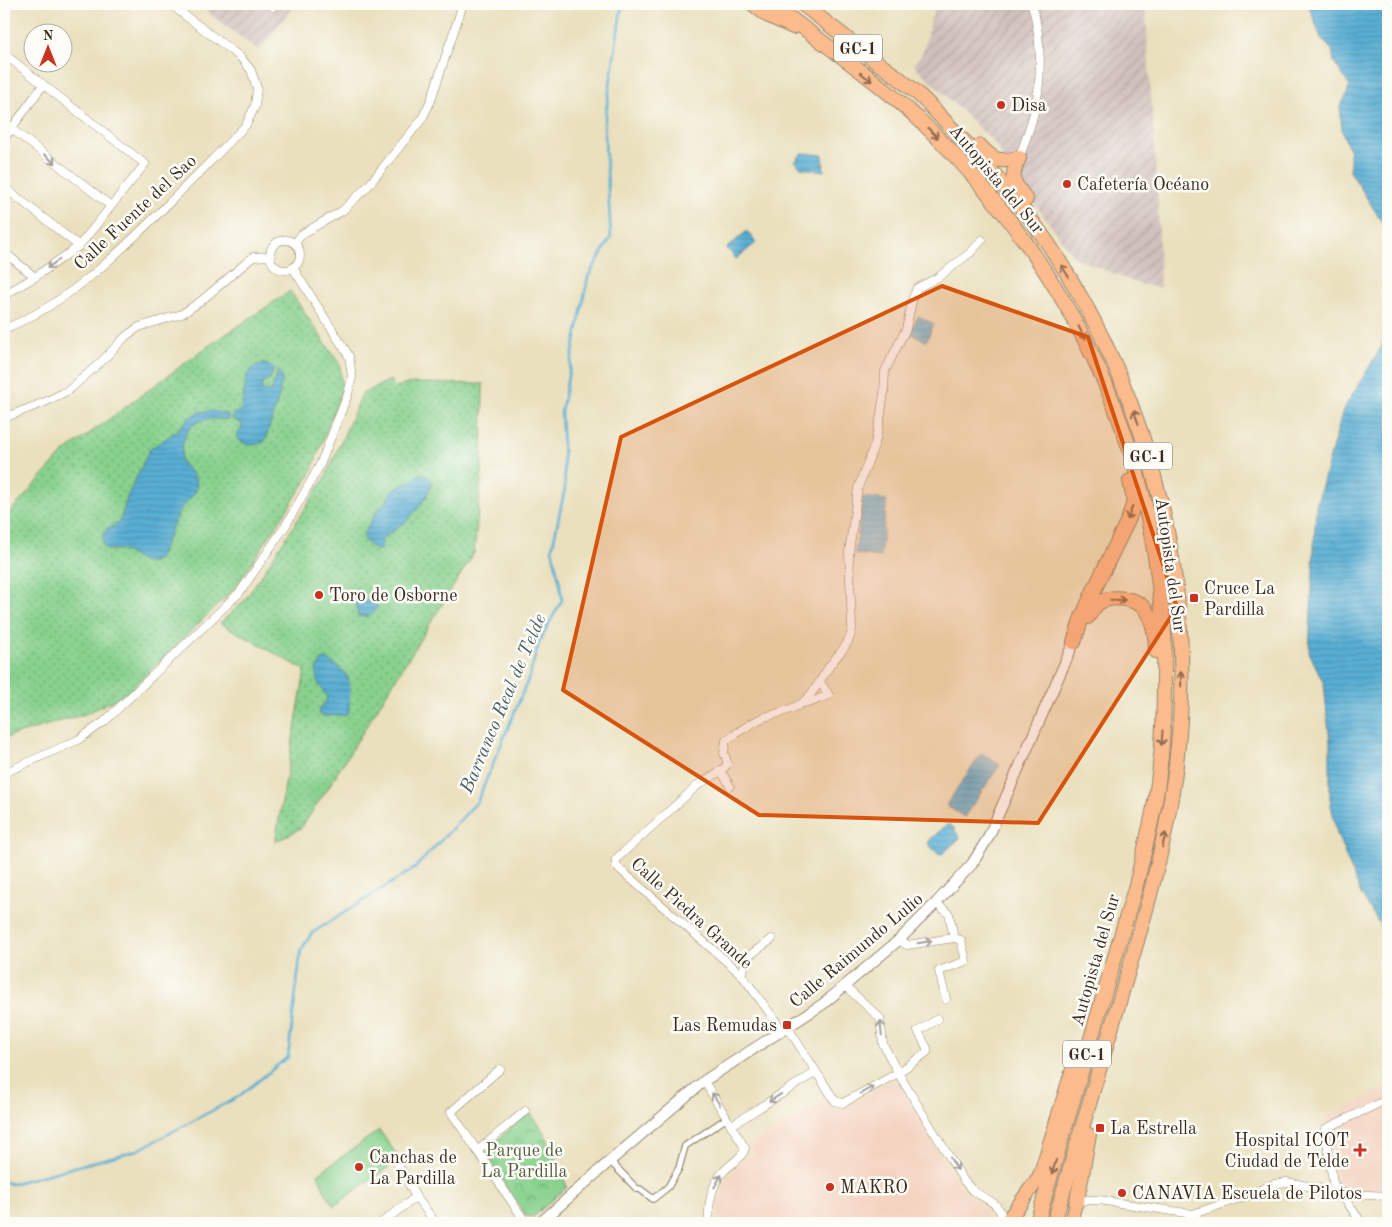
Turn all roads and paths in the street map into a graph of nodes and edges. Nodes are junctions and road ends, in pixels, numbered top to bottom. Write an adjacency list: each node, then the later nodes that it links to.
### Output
1 (170, 4): 25 (street, Calle Fuente del Sao)
2 (463, 4): 18 (street)
3 (753, 4): 7 (highway)
4 (772, 4): 7 (highway, Autopista del Sur / GC-1)
5 (802, 4): 10 (highway, Autopista del Sur / GC-1)
6 (1032, 4): 13 (street)
7 (814, 36): 26 (highway, Autopista del Sur / GC-1, one-way to 26)
8 (4, 54): 9 (street)
9 (43, 86): 11 (street); 15 (street)
10 (915, 91): 13 (highway); 16 (highway, Autopista del Sur / GC-1)
11 (12, 129): 12 (street); 15 (street, one-way to 15)
12 (4, 139)
13 (1020, 158): 16 (highway)
14 (4, 187): 19 (street)
15 (111, 206): 19 (street)
16 (1040, 232): 36 (highway, Autopista del Sur / GC-1, one-way to 16)
17 (982, 240): 29 (street)
18 (295, 243): 21 (street); 22 (street)
19 (79, 246): 23 (street, one-way to 23)
20 (4, 252): 23 (street)
21 (271, 256): 22 (street); 27 (street)
22 (293, 268): 33 (street)
23 (36, 277): 24 (street)
24 (4, 295)
25 (4, 329)
26 (1105, 382): 28 (highway, one-way to 28); 30 (highway, Autopista del Sur / GC-1)
27 (4, 418)
28 (1074, 642): 30 (highway, one-way to 30); 37 (street, Calle Raimundo Lulio)
29 (820, 682): 31 (street); 31 (street)
30 (1164, 696): 35 (highway, Autopista del Sur / GC-1, one-way to 35)
31 (802, 703): 32 (street)
32 (721, 770): 34 (street); 41 (street, Calle Piedra Grande)
33 (4, 773)
34 (730, 786)
35 (1136, 885): 70 (highway); 71 (highway, Autopista del Sur / GC-1, one-way to 71)
36 (1153, 888): 57 (highway); 72 (highway, Autopista del Sur / GC-1)
37 (936, 903): 38 (street); 40 (street, Calle Raimundo Lulio)
38 (954, 938): 40 (street, one-way to 38); 43 (street)
39 (772, 939): 41 (street)
40 (899, 940): 42 (street, Calle Raimundo Lulio)
41 (741, 974): 45 (street, Calle Piedra Grande)
42 (844, 985): 45 (street, Calle Raimundo Lulio); 48 (street, one-way to 42)
43 (946, 999)
44 (938, 1019): 48 (street)
45 (785, 1030): 47 (street, Calle Piedra Grande); 49 (street, Calle Raimundo Lulio)
46 (500, 1069): 54 (street)
47 (816, 1072): 48 (street, Calle Piedra Grande, one-way to 48); 53 (street, one-way to 53)
48 (898, 1073): 69 (street, one-way to 69)
49 (704, 1081): 52 (street, one-way to 49); 55 (street, Calle Raimundo Lulio)
50 (1388, 1099): 58 (street)
51 (525, 1110): 54 (street)
52 (728, 1118): 53 (street); 55 (street)
53 (732, 1125): 68 (street, one-way to 53)
54 (477, 1151): 66 (street)
55 (610, 1161): 67 (street, Calle Raimundo Lulio)
56 (398, 1165): 60 (street)
57 (1082, 1182): 61 (street); 62 (highway)
58 (1338, 1191): 59 (street); 63 (street); 75 (street)
59 (1388, 1196)
60 (416, 1197): 64 (street); 65 (street)
61 (1100, 1200): 62 (street); 63 (street)
62 (1076, 1203): 73 (main road)
63 (1193, 1214): 74 (street)
64 (381, 1223)
65 (436, 1223)
66 (526, 1223)
67 (540, 1223)
68 (709, 1223)
69 (1002, 1223)
70 (1006, 1223)
71 (1038, 1223)
72 (1054, 1223)
73 (1071, 1223)
74 (1199, 1223)
75 (1362, 1223)

